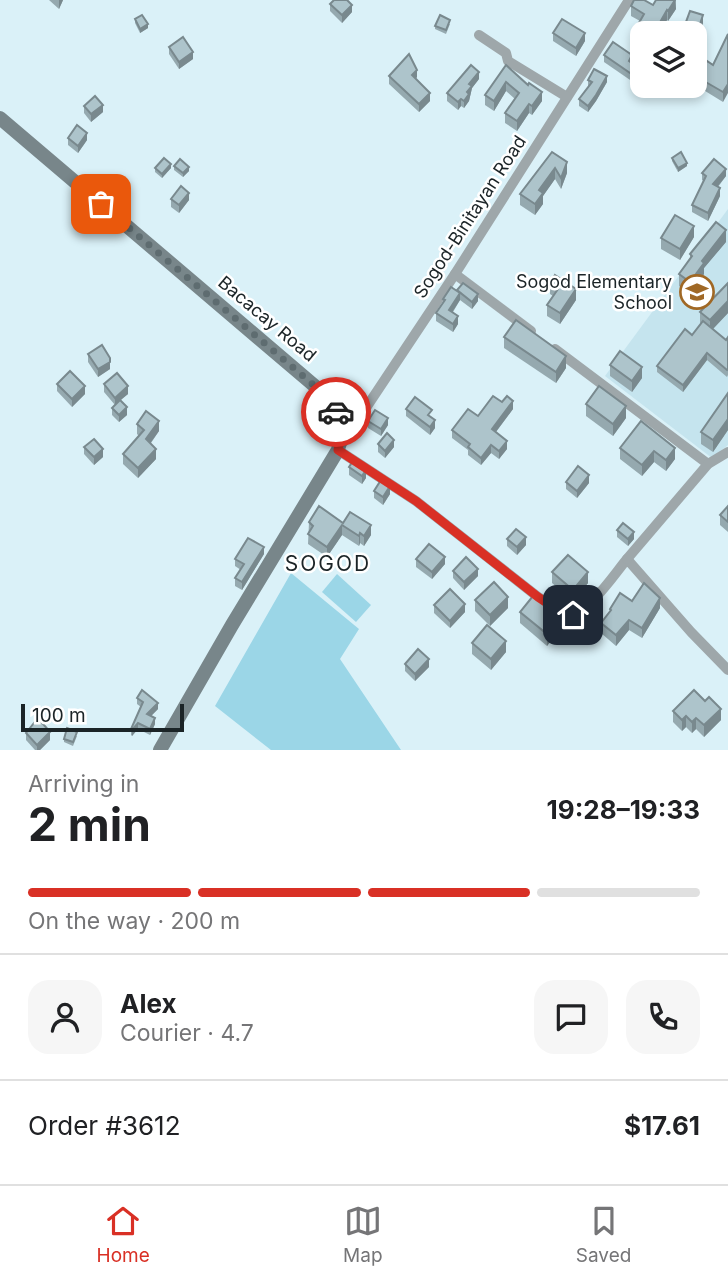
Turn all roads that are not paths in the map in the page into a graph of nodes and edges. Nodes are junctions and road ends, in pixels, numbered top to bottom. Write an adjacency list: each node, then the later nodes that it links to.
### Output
1 (629, 0): 3 (street, Sogod-Binitayan Road)
2 (479, 36): 3 (street)
3 (567, 97): 5 (street, Sogod-Binitayan Road)
4 (0, 118): 6 (main road, Bacacay Road)
5 (455, 274): 7 (street, Sogod-Binitayan Road); 10 (street)
6 (333, 406): 7 (street); 8 (main road)
7 (364, 411): 8 (street, Sogod-Binitayan Road)
8 (338, 450): 11 (street); 13 (main road)
9 (728, 452): 10 (street)
10 (708, 464): 11 (street)
11 (627, 559): 12 (street)
12 (728, 670)
13 (160, 750)

